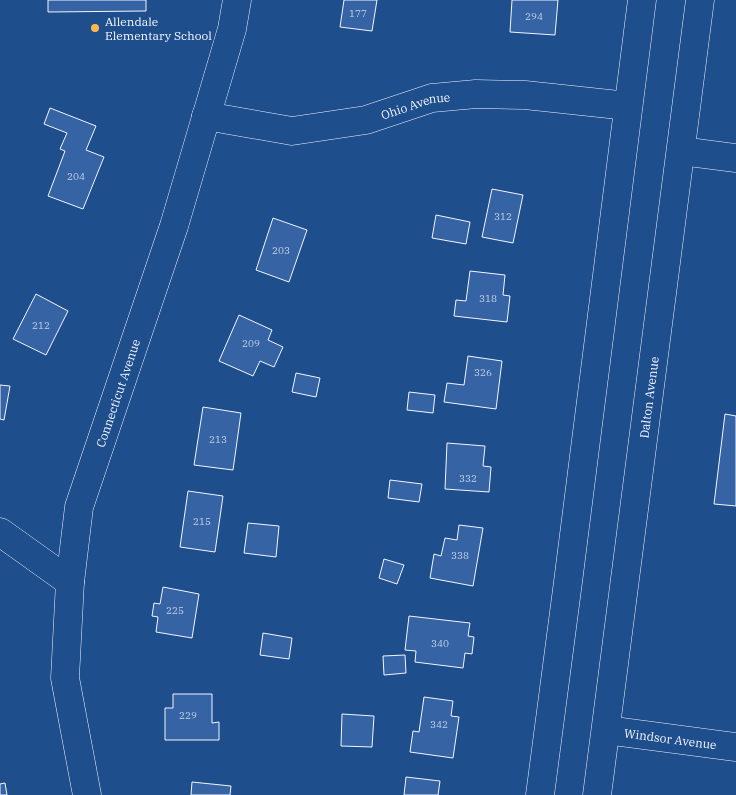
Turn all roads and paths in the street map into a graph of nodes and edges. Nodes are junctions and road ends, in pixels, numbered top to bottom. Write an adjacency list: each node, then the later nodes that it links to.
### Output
1 (237, 0): 5 (main road, Connecticut Avenue)
2 (642, 0): 4 (main road)
3 (700, 0): 6 (main road, Dalton Avenue)
4 (628, 106): 5 (main road, Ohio Avenue); 13 (main road)
5 (206, 116): 9 (main road, Connecticut Avenue)
6 (681, 151): 7 (main road); 10 (main road, Dalton Avenue)
7 (736, 158)
8 (0, 532): 9 (main road)
9 (70, 582): 12 (main road, Connecticut Avenue)
10 (606, 730): 11 (main road, Windsor Avenue); 14 (main road, Dalton Avenue)
11 (736, 747)
12 (87, 795)
13 (540, 795)
14 (597, 795)

